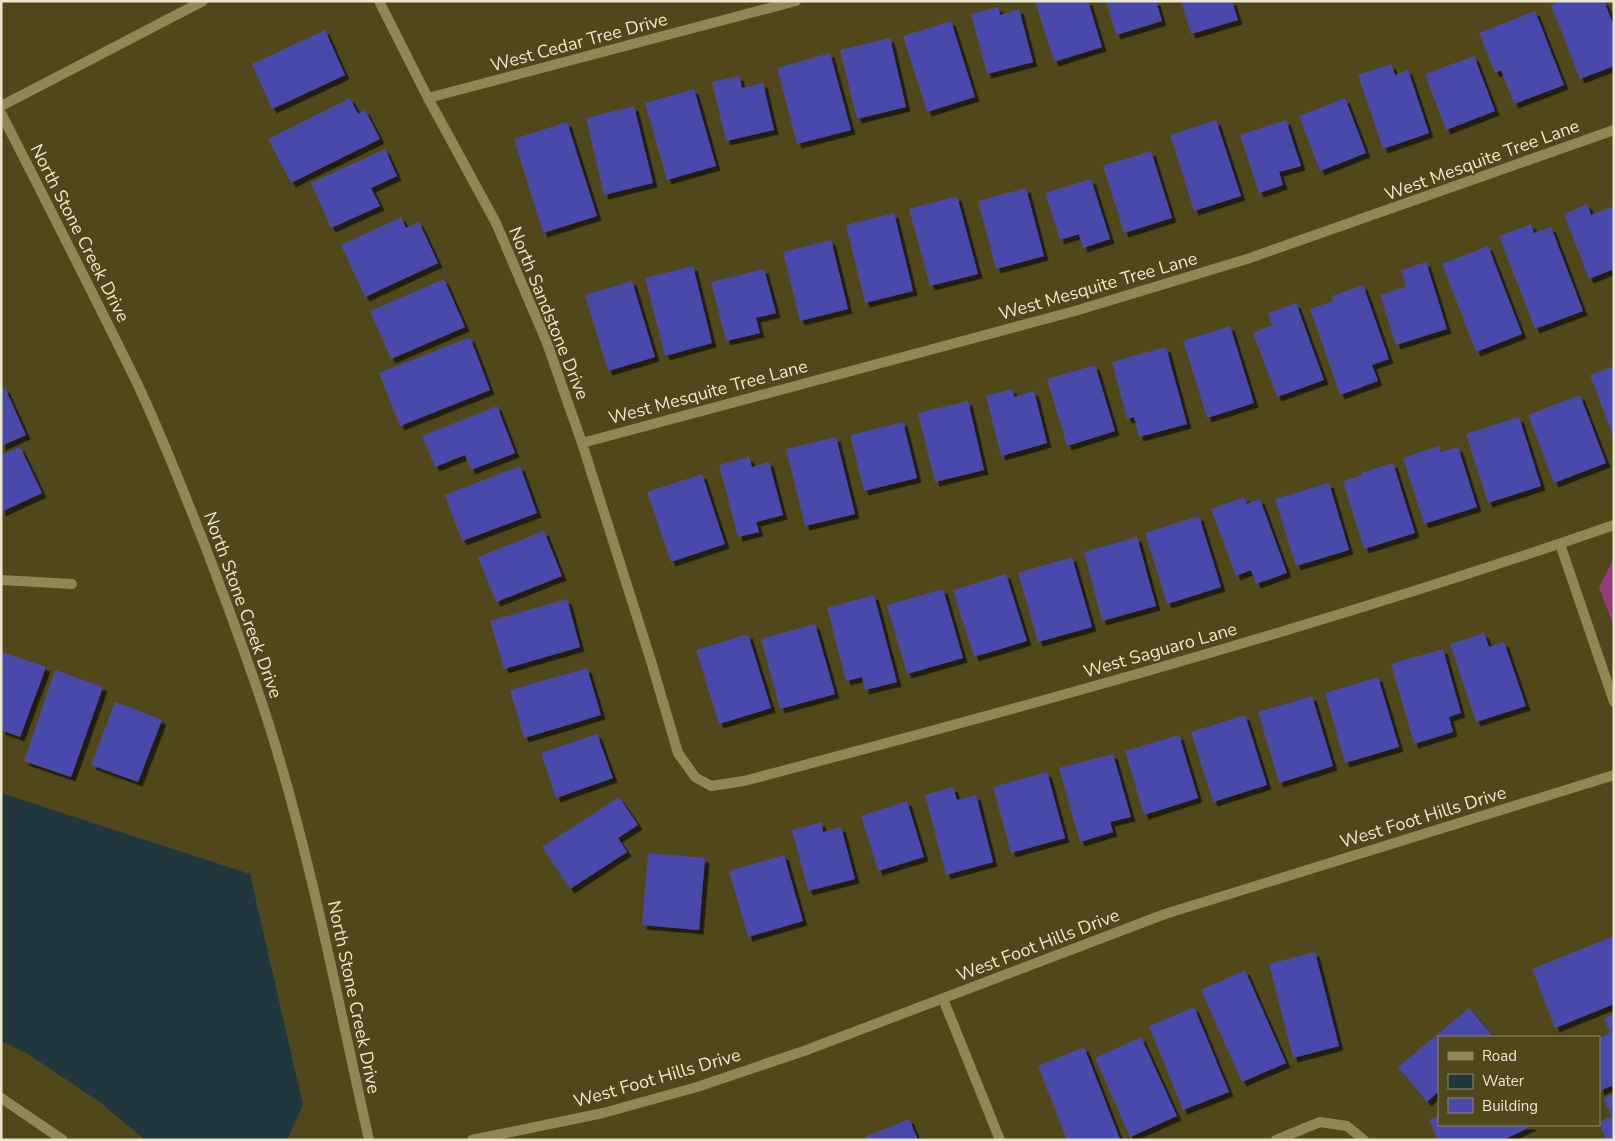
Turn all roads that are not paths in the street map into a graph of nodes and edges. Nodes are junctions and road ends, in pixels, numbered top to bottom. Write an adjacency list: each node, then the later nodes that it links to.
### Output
1 (203, 1): 5 (street)
2 (379, 1): 4 (street, North Sandstone Drive)
3 (796, 1): 4 (street, West Cedar Tree Drive)
4 (428, 98): 8 (street, North Sandstone Drive)
5 (1, 106)
6 (1, 113): 19 (street, North Stone Creek Drive)
7 (1614, 130): 8 (street, West Mesquite Tree Lane)
8 (582, 443): 15 (street, North Sandstone Drive)
9 (1614, 525): 10 (street, West Saguaro Lane)
10 (1560, 544): 13 (street); 15 (street, West Saguaro Lane)
11 (1, 580): 12 (street)
12 (72, 584)
13 (1614, 702)
14 (1614, 775): 16 (street, West Foot Hills Drive)
15 (710, 786)
16 (943, 999): 20 (street, West Foot Hills Drive); 21 (street)
17 (1, 1098): 18 (street)
18 (63, 1140)
19 (369, 1140)
20 (472, 1140)
21 (1000, 1140)
22 (1276, 1140): 23 (street)
23 (1364, 1140)

